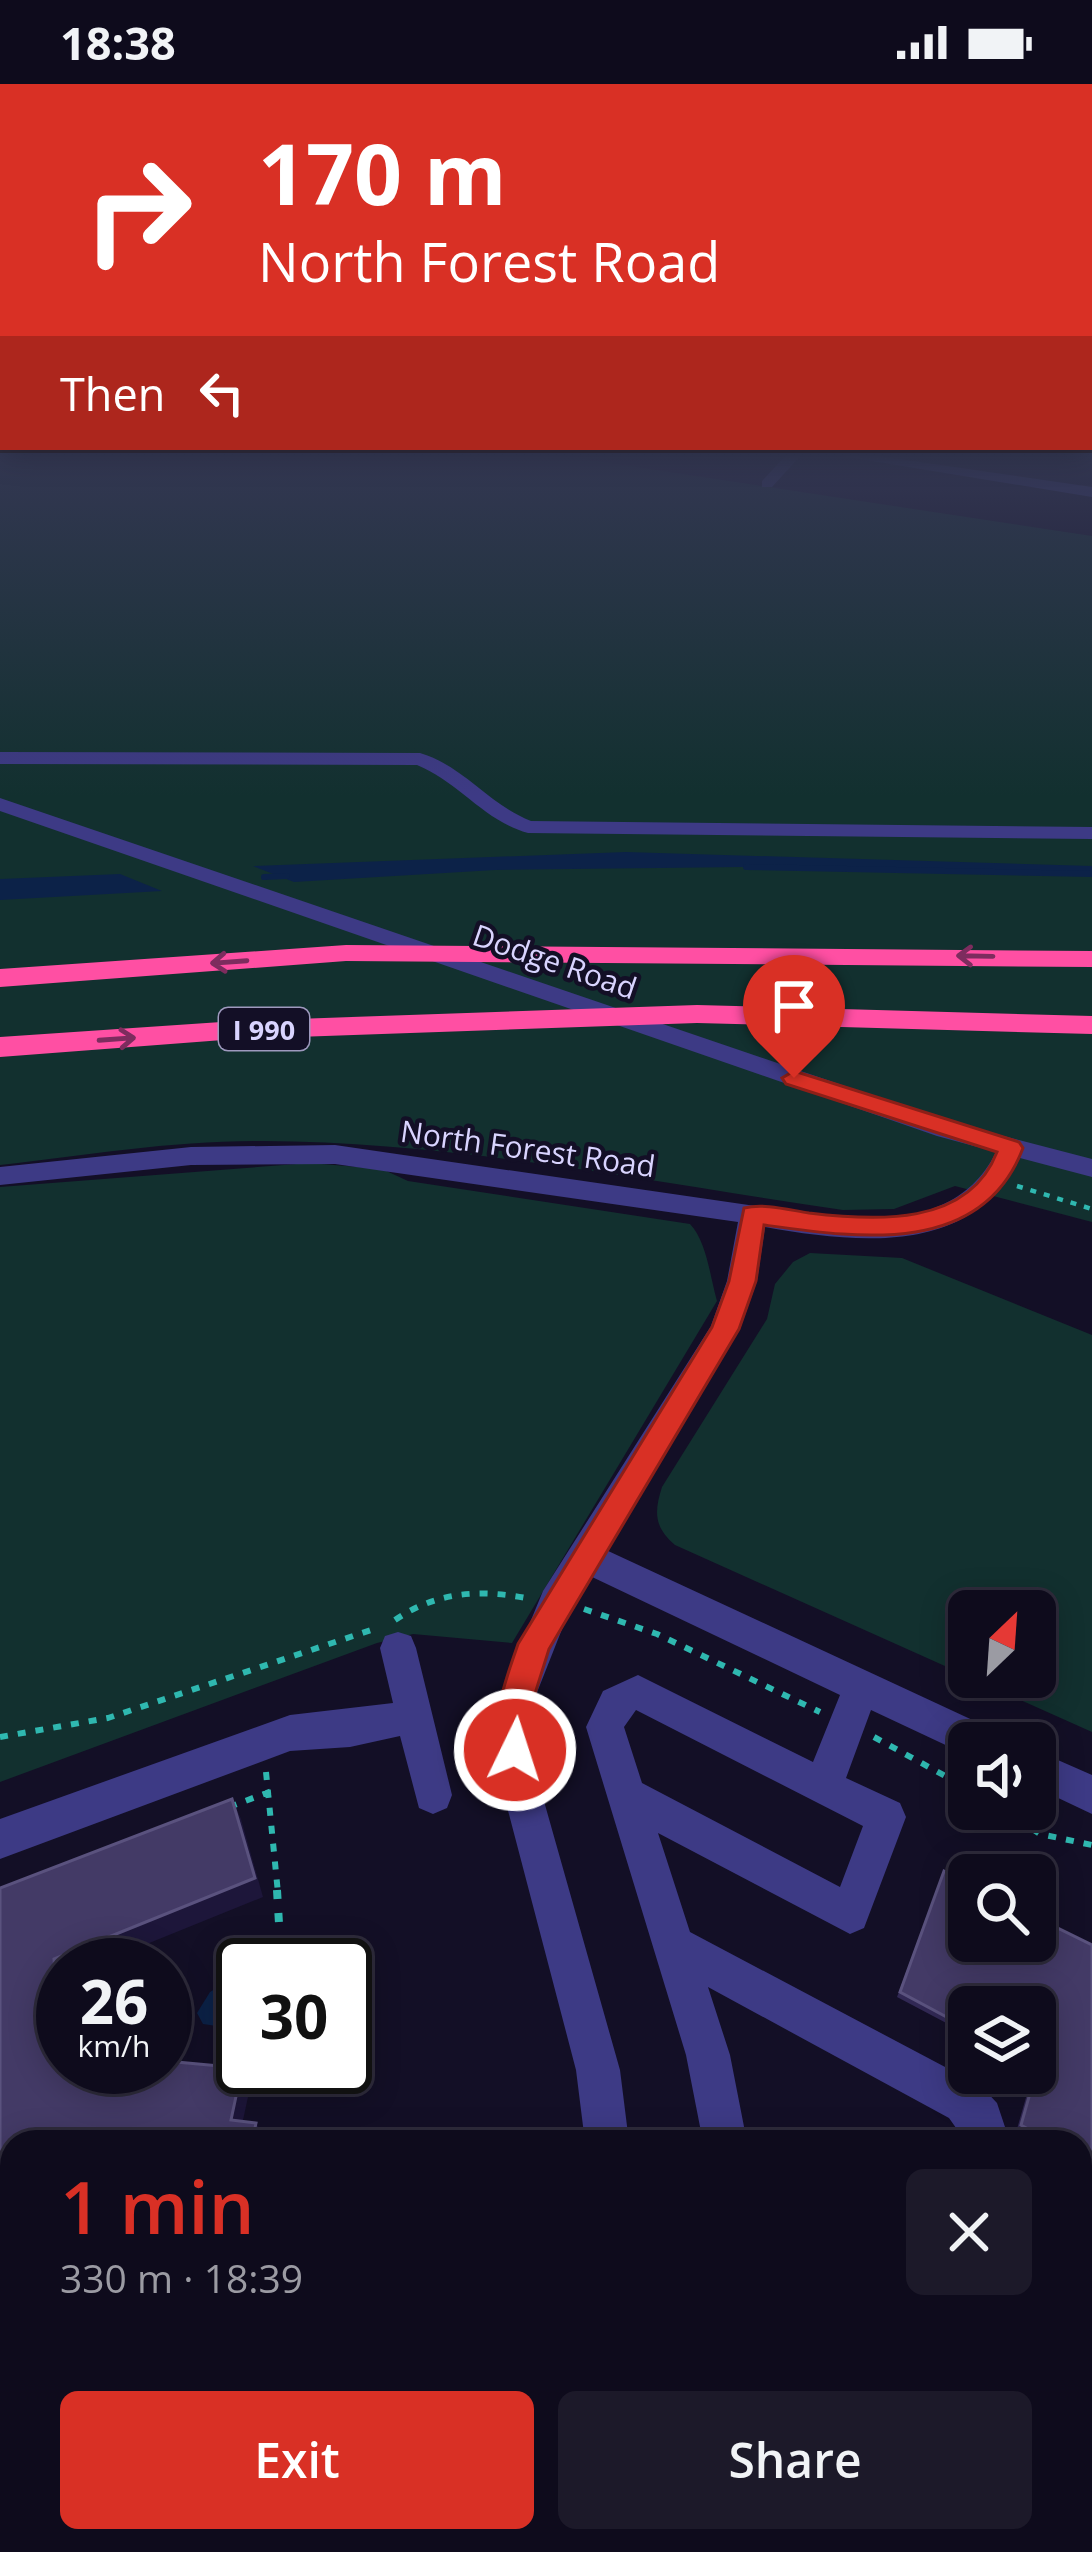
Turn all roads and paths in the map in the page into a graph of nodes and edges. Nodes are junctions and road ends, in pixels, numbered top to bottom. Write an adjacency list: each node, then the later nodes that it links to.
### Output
1 (0, 758): 3 (street)
2 (0, 804): 8 (street, Dodge Road)
3 (1092, 833)
4 (1092, 959): 5 (highway, one-way to 5)
5 (0, 978)
6 (1092, 1025): 7 (highway, I 990, one-way to 6)
7 (0, 1047)
8 (1011, 1148): 9 (street, Dodge Road); 11 (street)
9 (1092, 1168)
10 (0, 1176): 13 (street, North Forest Road)
11 (996, 1180): 12 (path); 13 (street, North Forest Road)
12 (1092, 1209)
13 (753, 1215): 14 (street)
14 (585, 1557): 18 (street); 36 (street)
15 (534, 1600): 21 (path)
16 (577, 1608): 18 (path)
17 (398, 1648): 19 (street)
18 (854, 1706): 20 (street); 23 (path); 25 (street)
19 (414, 1716): 27 (street); 32 (street)
20 (948, 1733)
21 (0, 1736)
22 (263, 1764): 26 (path)
23 (948, 1774)
24 (1056, 1778): 28 (street)
25 (823, 1787): 29 (street); 29 (street)
26 (272, 1791): 30 (path); 34 (path)
27 (433, 1795)
28 (1092, 1795)
29 (627, 1796): 35 (street)
30 (209, 1815)
31 (1034, 1830): 33 (path)
32 (0, 1839)
33 (1092, 1844)
34 (280, 1938)
35 (674, 1946): 37 (street); 38 (street)
36 (606, 2130)
37 (723, 2130)
38 (984, 2130)

